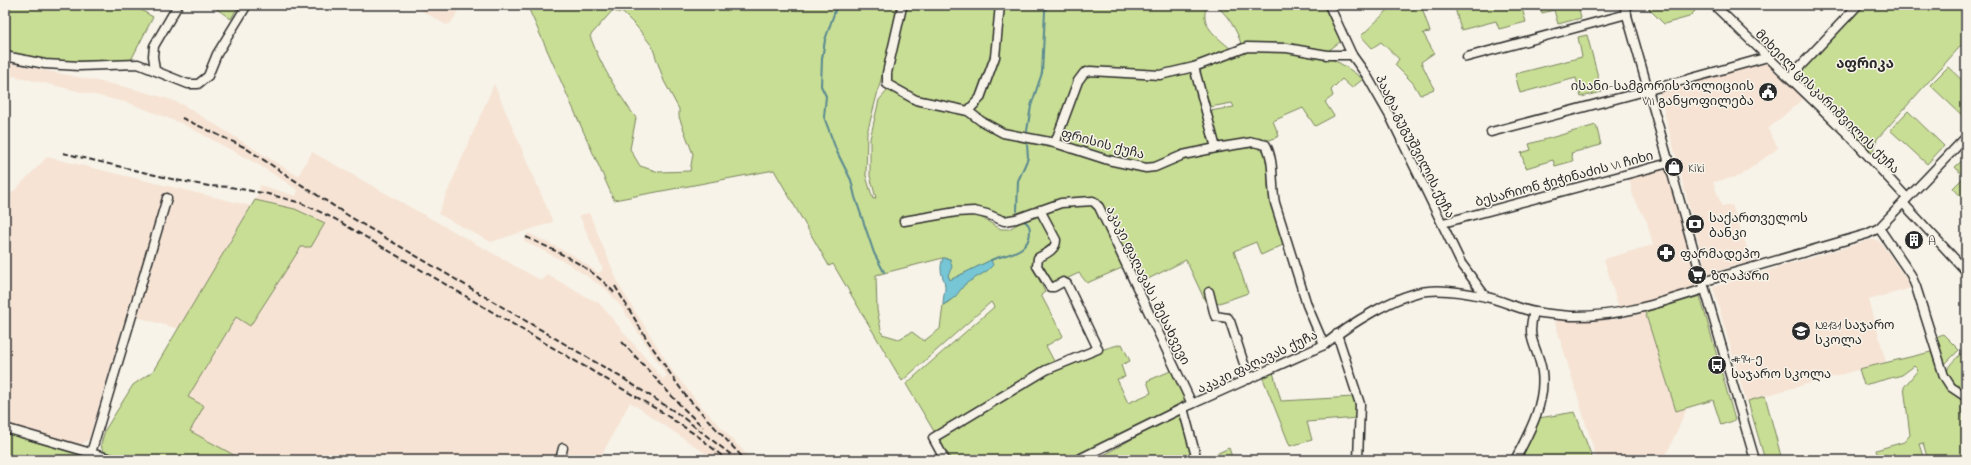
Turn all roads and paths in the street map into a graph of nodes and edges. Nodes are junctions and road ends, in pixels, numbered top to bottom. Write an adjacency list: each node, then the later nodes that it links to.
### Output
1 (178, 5): 15 (street)
2 (247, 5): 15 (street)
3 (904, 5): 18 (street, ფრისის ქუჩა)
4 (1000, 5): 18 (street)
5 (1329, 5): 10 (street, პაატა გუგუშვილის ქუჩა)
6 (1624, 5): 9 (street)
7 (1714, 5): 13 (street, მიხეილ ცისკარიშვილის ქუჩა)
8 (1858, 5): 16 (street)
9 (1627, 14): 12 (street); 17 (street)
10 (1352, 55): 14 (street); 28 (street, პაატა გუგუშვილის ქუჩა)
11 (5, 56): 15 (street)
12 (1467, 57)
13 (1768, 57): 16 (street, მიხეილ ცისკარიშვილის ქუჩა); 17 (street)
14 (1194, 67): 21 (street); 22 (street)
15 (155, 70)
16 (1790, 77): 25 (street, მიხეილ ცისკარიშვილის ქუჩა)
17 (1649, 90): 19 (street); 23 (street)
18 (968, 111): 21 (street, ფრისის ქუჩა)
19 (1491, 132)
20 (1966, 137): 25 (street)
21 (1055, 143): 22 (street, ფრისის ქუჩა)
22 (1216, 148): 36 (street, ფრისის ქუჩა)
23 (1669, 162): 28 (street, ბესარიონ ჭიჭინაძის VI ჩიხი); 31 (street)
24 (167, 198): 43 (street)
25 (1905, 200): 29 (street); 30 (street, მიხეილ ცისკარიშვილის ქუჩა)
26 (1040, 210): 27 (street, აკაკი ფაღავას I შესახვევი); 39 (street, აკაკი ფაღავას I შესახვევი); 47 (street)
27 (904, 221)
28 (1443, 223): 33 (street, პაატა გუგუშვილის ქუჩა)
29 (1879, 228): 31 (street, აკაკი ფაღავას ქუჩა); 38 (street)
30 (1966, 271)
31 (1704, 286): 34 (street, აკაკი ფაღავას ქუჩა); 51 (street)
32 (1209, 292): 37 (street)
33 (1486, 297): 34 (street, აკაკი ფაღავას ქუჩა); 35 (street, აკაკი ფაღავას ქუჩა)
34 (1534, 312): 50 (street)
35 (1337, 334): 36 (street, აკაკი ფაღავას ქუჩა); 49 (street)
36 (1324, 345): 37 (street, აკაკი ფაღავას ქუჩა)
37 (1249, 379): 39 (street, აკაკი ფაღავას ქუჩა)
38 (1966, 397)
39 (1192, 404): 40 (street, აკაკი ფაღავას ქუჩა)
40 (1183, 408): 44 (street, აკაკი ფაღავას ქუჩა); 48 (street)
41 (5, 428): 43 (street)
42 (563, 448): 46 (street)
43 (92, 453): 45 (street)
44 (1082, 459)
45 (115, 460)
46 (560, 460)
47 (945, 460)
48 (1197, 460)
49 (1358, 460)
50 (1515, 460)
51 (1755, 460)

